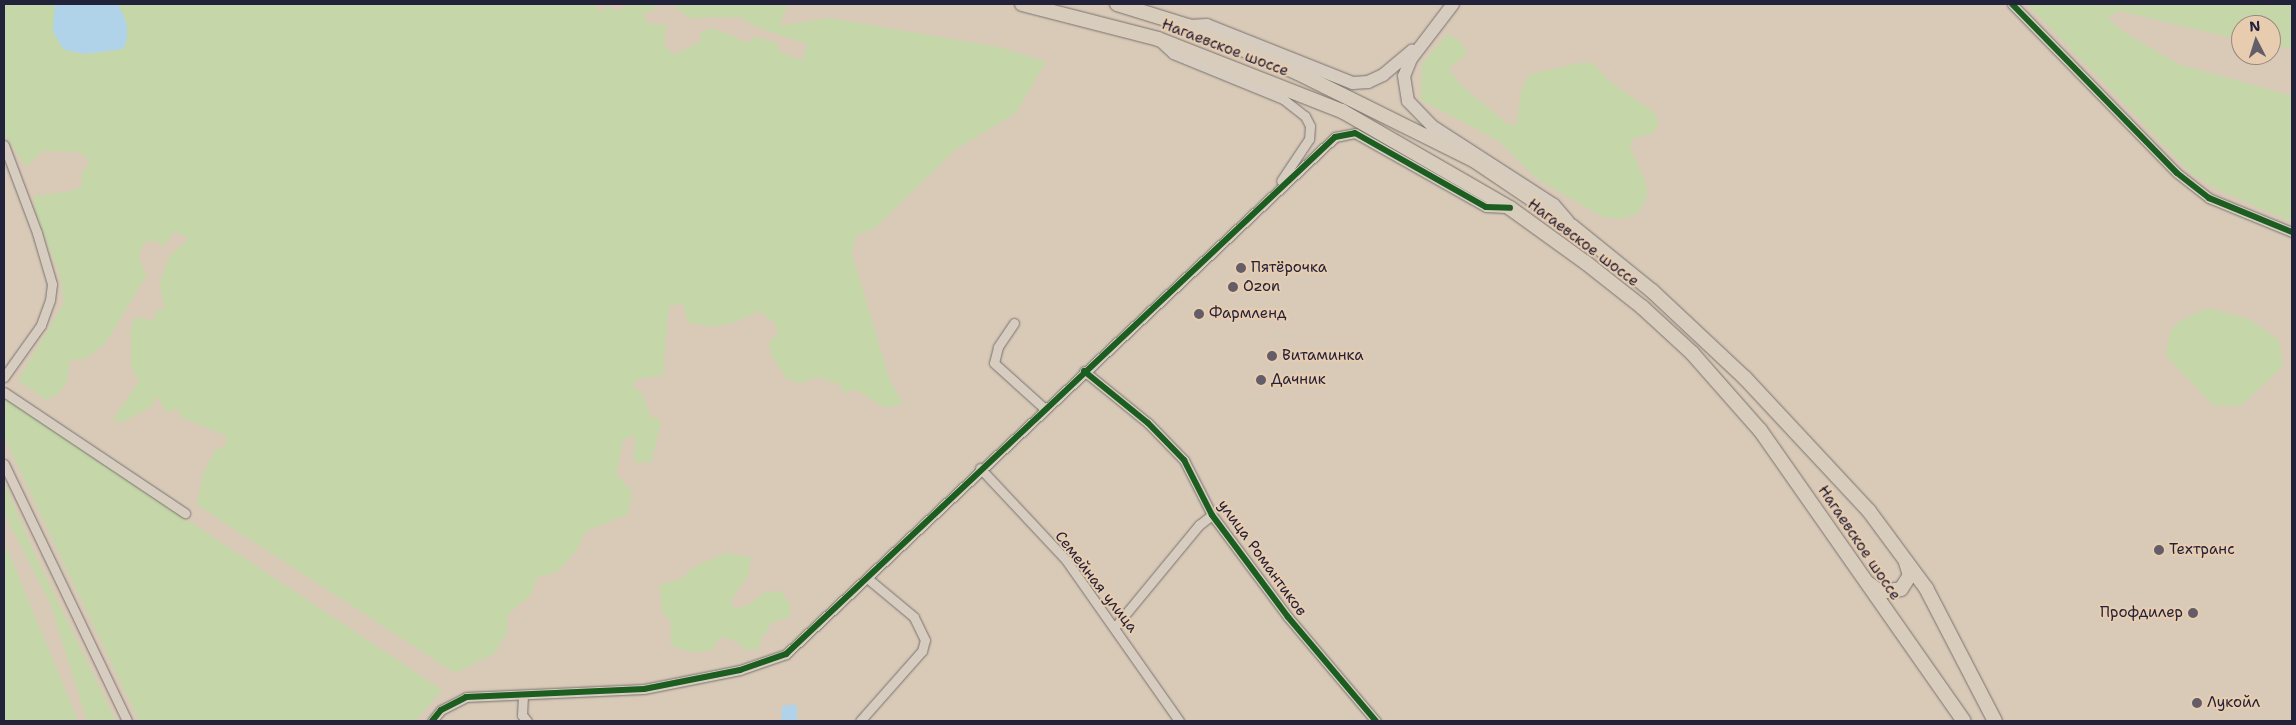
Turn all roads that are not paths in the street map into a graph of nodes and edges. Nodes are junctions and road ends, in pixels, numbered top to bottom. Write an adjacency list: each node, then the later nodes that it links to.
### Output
1 (1022, 4): 7 (main road, Нагаевское шоссе)
2 (1117, 4): 5 (main road, Нагаевское шоссе)
3 (1453, 4): 6 (street)
4 (2012, 4): 12 (street)
5 (1188, 26): 6 (street); 11 (main road, Нагаевское шоссе)
6 (1426, 37): 11 (street)
7 (1158, 39): 9 (street); 10 (main road, Нагаевское шоссе)
8 (4, 145): 15 (street)
9 (1276, 190): 10 (street); 14 (street)
10 (1510, 208): 23 (main road, Нагаевское шоссе)
11 (1573, 227): 22 (main road, Нагаевское шоссе)
12 (2292, 232)
13 (1014, 323): 17 (street)
14 (1084, 371): 17 (street); 21 (street, улица Романтиков)
15 (4, 377)
16 (4, 392): 20 (street)
17 (1044, 408): 19 (street)
18 (4, 464): 27 (street)
19 (980, 468): 24 (street); 25 (street, Семейная улица)
20 (184, 512)
21 (1212, 515): 25 (street); 32 (street, улица Романтиков)
22 (1900, 551): 23 (main road); 34 (main road, Нагаевское шоссе)
23 (1861, 576): 33 (main road, Нагаевское шоссе)
24 (867, 578): 26 (street); 30 (street)
25 (1114, 628): 31 (street, Семейная улица)
26 (523, 696): 28 (street); 29 (street)
27 (127, 721)
28 (432, 721)
29 (527, 721)
30 (860, 721)
31 (1180, 721)
32 (1376, 721)
33 (1964, 721)
34 (1995, 721)

